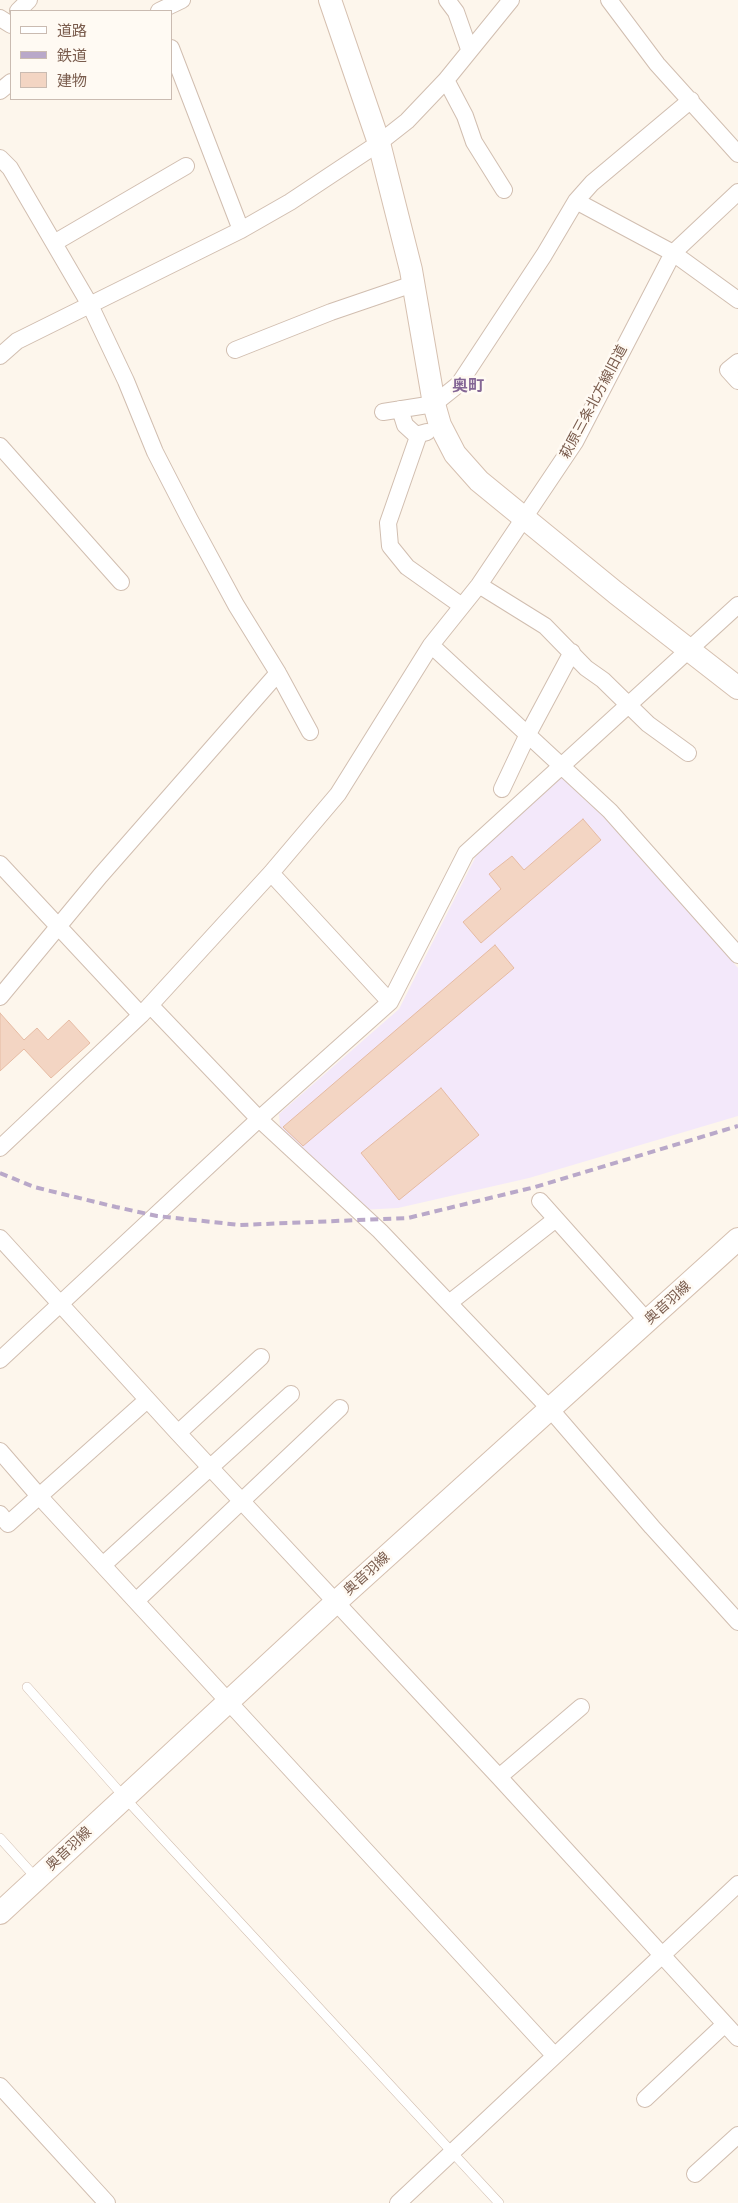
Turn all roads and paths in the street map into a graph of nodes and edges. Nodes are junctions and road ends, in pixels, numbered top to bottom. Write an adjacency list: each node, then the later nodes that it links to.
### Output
1 (29, 0): 7 (street)
2 (182, 0): 8 (street)
3 (330, 0): 15 (main road)
4 (447, 0): 9 (street)
5 (511, 0): 9 (street)
6 (609, 0): 14 (street)
7 (18, 10)
8 (161, 10)
9 (469, 49): 11 (street)
10 (172, 51): 22 (street)
11 (446, 80): 15 (street); 19 (street)
12 (10, 83): 13 (street)
13 (0, 91)
14 (691, 100): 16 (street); 21 (street)
15 (379, 143): 22 (street); 25 (main road)
16 (738, 154)
17 (0, 158): 23 (street)
18 (186, 166): 23 (street)
19 (504, 190)
20 (738, 192): 24 (street, 萩原三条北方線旧道)
21 (576, 201): 24 (street); 32 (street)
22 (241, 230): 27 (street)
23 (54, 243): 27 (street)
24 (673, 253): 26 (street); 38 (street, 萩原三条北方線旧道)
25 (413, 284): 28 (street); 32 (main road)
26 (738, 300)
27 (90, 306): 29 (street); 46 (street)
28 (235, 350)
29 (0, 356)
30 (738, 362): 31 (street)
31 (738, 381)
32 (434, 404): 33 (street); 35 (main road)
33 (400, 409): 34 (street); 36 (street)
34 (383, 412)
35 (440, 425): 36 (street); 38 (main road)
36 (419, 434): 42 (street)
37 (0, 446): 39 (street)
38 (524, 518): 40 (street, 萩原三条北方線旧道); 44 (main road)
39 (121, 582)
40 (479, 585): 42 (street, 萩原三条北方線旧道); 45 (street)
41 (738, 605): 44 (street)
42 (462, 606): 43 (street, 萩原三条北方線旧道)
43 (431, 645): 50 (street); 55 (street, 萩原三条北方線旧道)
44 (690, 650): 47 (main road); 48 (street)
45 (572, 652): 48 (street); 50 (street)
46 (278, 673): 49 (street); 56 (street)
47 (738, 688)
48 (630, 705): 51 (street); 52 (street)
49 (310, 732)
50 (527, 736): 52 (street); 53 (street)
51 (688, 752)
52 (562, 766): 57 (street); 59 (street)
53 (502, 789)
54 (0, 864): 56 (street)
55 (271, 873): 59 (street); 60 (street, 萩原三条北方線旧道)
56 (59, 928): 58 (street); 60 (street)
57 (738, 955)
58 (0, 997)
59 (390, 1002): 61 (street)
60 (146, 1010): 61 (street); 62 (street, 萩原三条北方線旧道)
61 (259, 1119): 67 (street); 68 (street)
62 (0, 1148)
63 (540, 1201): 64 (street)
64 (556, 1219): 67 (street); 69 (street)
65 (0, 1238): 68 (street)
66 (738, 1239): 69 (main road, 奥音羽線)
67 (449, 1303): 75 (street)
68 (61, 1306): 71 (street); 73 (street)
69 (648, 1322): 75 (main road, 奥音羽線)
70 (261, 1357): 76 (street)
71 (0, 1360)
72 (290, 1394): 78 (street)
73 (147, 1400): 76 (street); 79 (street)
74 (340, 1408): 80 (street)
75 (551, 1410): 84 (main road, 奥音羽線); 85 (street)
76 (178, 1433): 78 (street)
77 (0, 1451): 79 (street)
78 (210, 1467): 80 (street); 82 (street)
79 (39, 1496): 81 (street); 82 (street)
80 (240, 1500): 83 (street); 84 (street)
81 (0, 1514)
82 (103, 1565): 83 (street)
83 (136, 1601): 87 (street)
84 (336, 1602): 87 (main road, 奥音羽線); 89 (street)
85 (738, 1622)
86 (27, 1687): 90 (lane)
87 (229, 1702): 90 (main road, 奥音羽線); 98 (street)
88 (581, 1707): 89 (street)
89 (499, 1778): 95 (street)
90 (125, 1798): 92 (main road, 奥音羽線); 102 (lane)
91 (0, 1838): 92 (lane)
92 (37, 1879): 94 (main road, 奥音羽線)
93 (738, 1884): 95 (street)
94 (0, 1913)
95 (661, 1955): 96 (street); 98 (street)
96 (725, 2024): 97 (street); 100 (street)
97 (738, 2038)
98 (554, 2055): 102 (street)
99 (0, 2086): 104 (street)
100 (645, 2099)
101 (738, 2136): 103 (street)
102 (452, 2154): 105 (street); 106 (lane)
103 (695, 2174)
104 (107, 2203)
105 (398, 2203)
106 (499, 2203)

